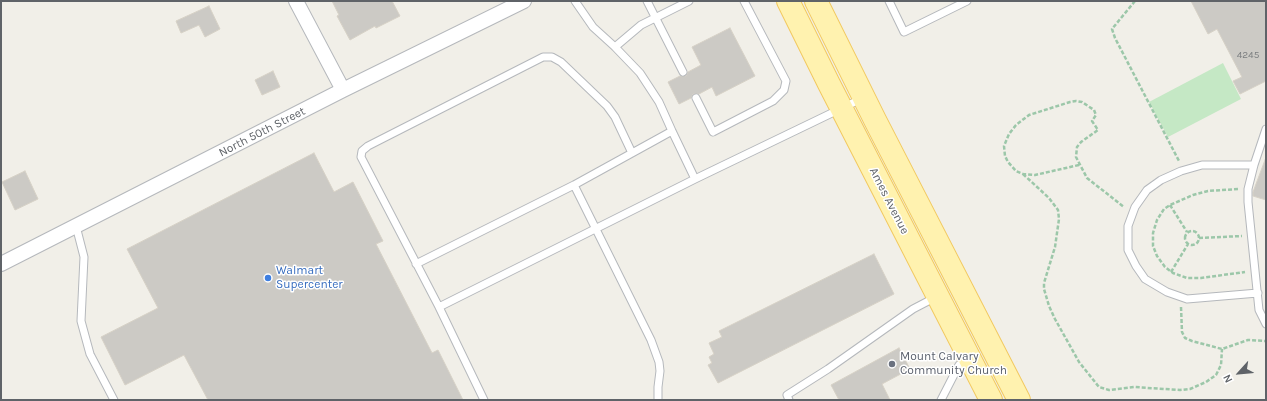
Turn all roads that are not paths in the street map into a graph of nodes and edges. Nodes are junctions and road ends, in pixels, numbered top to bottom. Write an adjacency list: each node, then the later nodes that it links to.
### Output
1 (296, 1): 14 (street)
2 (524, 1): 14 (street, North 50th Street)
3 (575, 1): 12 (lane)
4 (647, 1): 11 (lane)
5 (689, 1): 11 (lane)
6 (744, 1): 16 (lane)
7 (788, 1): 17 (main road, Ames Avenue)
8 (816, 1): 15 (main road, Ames Avenue)
9 (889, 1): 10 (lane)
10 (966, 1)
11 (656, 18): 12 (lane); 13 (lane)
12 (615, 47): 19 (lane)
13 (683, 72)
14 (343, 90): 24 (street, North 50th Street)
15 (865, 97): 17 (lane); 33 (main road, Ames Avenue)
16 (696, 98)
17 (842, 109): 22 (lane); 29 (main road, Ames Avenue)
18 (1266, 129): 21 (lane)
19 (672, 131): 20 (lane); 22 (lane)
20 (632, 153): 23 (lane); 27 (lane)
21 (1254, 165): 28 (lane); 28 (lane)
22 (695, 179): 25 (lane)
23 (574, 185): 25 (lane); 27 (lane)
24 (76, 226): 26 (street, North 50th Street); 35 (lane)
25 (596, 229): 30 (lane); 37 (lane)
26 (1, 264)
27 (416, 264): 30 (lane)
28 (1258, 293): 31 (lane)
29 (938, 296): 32 (main road, Ames Avenue); 38 (lane)
30 (438, 307): 36 (lane)
31 (1266, 324)
32 (970, 359): 33 (main road, Ames Avenue); 34 (lane)
33 (995, 386): 41 (main road, Ames Avenue)
34 (945, 393): 39 (lane); 40 (lane)
35 (114, 400)
36 (484, 400)
37 (658, 400)
38 (789, 400)
39 (941, 400)
40 (949, 400)
41 (1019, 400)

